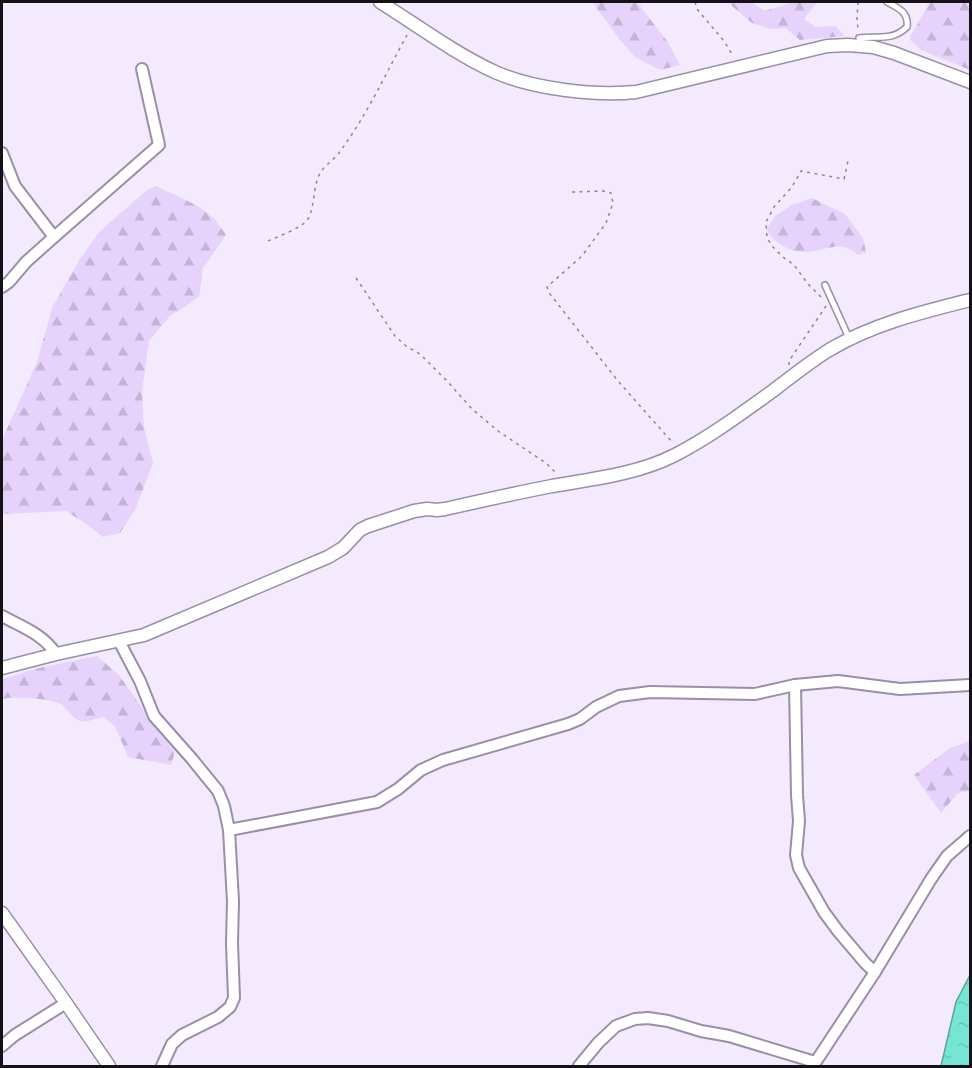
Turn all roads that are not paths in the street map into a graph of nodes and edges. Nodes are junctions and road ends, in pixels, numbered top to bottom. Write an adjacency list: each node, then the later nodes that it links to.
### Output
1 (380, 2): 5 (street)
2 (887, 2): 3 (lane)
3 (859, 38)
4 (142, 69): 7 (street)
5 (970, 82)
6 (2, 153): 7 (street)
7 (54, 237): 9 (street)
8 (825, 285): 11 (lane)
9 (2, 287)
10 (970, 300): 11 (street)
11 (849, 339): 13 (street)
12 (2, 616): 14 (street)
13 (119, 641): 14 (street); 18 (street)
14 (56, 654): 15 (street)
15 (2, 668)
16 (795, 685): 17 (street); 18 (street); 21 (street)
17 (970, 685)
18 (229, 830): 26 (street)
19 (970, 836): 21 (street)
20 (2, 913): 22 (street)
21 (875, 972): 24 (street)
22 (66, 1003): 23 (street); 25 (street)
23 (2, 1046)
24 (814, 1064): 27 (street)
25 (109, 1066)
26 (162, 1066)
27 (579, 1066)

